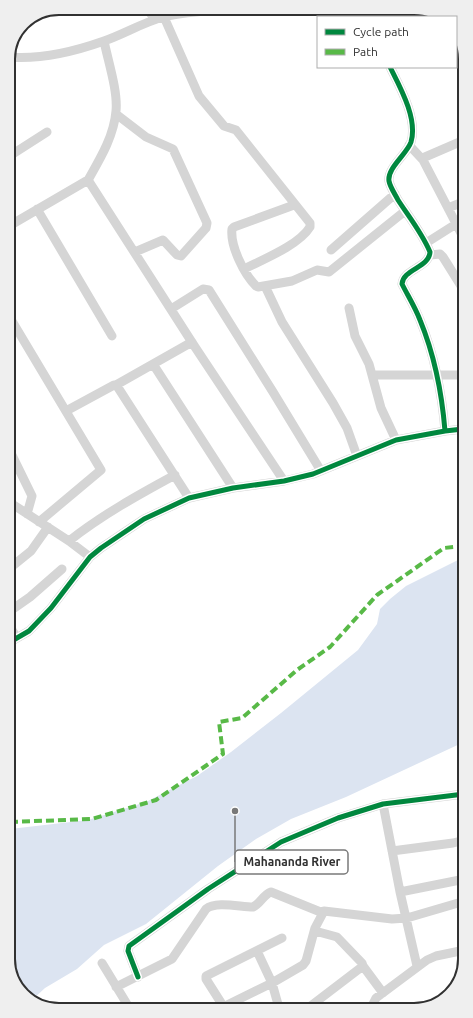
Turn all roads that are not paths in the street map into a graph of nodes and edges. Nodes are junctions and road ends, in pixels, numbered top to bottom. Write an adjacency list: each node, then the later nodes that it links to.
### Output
1 (152, 15): 4 (street)
2 (176, 15): 3 (street)
3 (164, 17): 4 (street); 17 (street)
4 (154, 20): 5 (street)
5 (104, 41): 6 (street); 8 (street)
6 (15, 57)
7 (390, 68): 11 (street)
8 (116, 114): 14 (street); 26 (street)
9 (47, 132): 12 (street)
10 (458, 143): 13 (street)
11 (409, 145): 13 (street); 15 (street)
12 (15, 153)
13 (423, 160): 18 (street)
14 (88, 180): 19 (street); 26 (street)
15 (394, 194): 20 (street); 25 (street)
16 (458, 204): 18 (street)
17 (294, 205): 28 (street); 28 (street)
18 (448, 208): 22 (street)
19 (37, 209): 21 (street); 34 (street)
20 (405, 211): 24 (street); 30 (street)
21 (15, 222)
22 (456, 224): 23 (street); 24 (street)
23 (458, 227)
24 (426, 243): 27 (street)
25 (331, 250)
26 (135, 252): 32 (street)
27 (430, 255): 29 (street); 38 (street)
28 (244, 268): 30 (street)
29 (458, 281)
30 (265, 286): 45 (street)
31 (349, 308): 37 (street)
32 (171, 309): 35 (street); 47 (street)
33 (15, 326): 41 (street)
34 (112, 336)
35 (192, 342): 36 (street); 49 (street)
36 (153, 364): 40 (street); 50 (street)
37 (372, 375): 38 (street); 44 (street)
38 (436, 375): 39 (street); 43 (street)
39 (458, 375)
40 (116, 385): 41 (street); 48 (street)
41 (66, 411): 54 (street)
42 (458, 430): 43 (street)
43 (445, 431): 44 (street)
44 (396, 440): 45 (street)
45 (357, 456): 47 (street)
46 (15, 461): 53 (street)
47 (321, 471): 49 (street)
48 (175, 475): 51 (street); 56 (street)
49 (284, 481): 50 (street)
50 (233, 488): 51 (street)
51 (189, 498): 57 (street)
52 (15, 506): 53 (street)
53 (27, 514): 54 (street)
54 (39, 522): 55 (street)
55 (48, 527): 56 (street); 58 (street)
56 (69, 541): 57 (street)
57 (90, 557): 61 (street)
58 (15, 564)
59 (62, 569): 60 (street)
60 (15, 608)
61 (15, 639)
62 (458, 795): 63 (street)
63 (383, 804): 65 (street); 78 (street)
64 (458, 842): 65 (street)
65 (392, 851): 67 (street)
66 (458, 880): 67 (street)
67 (400, 892): 70 (street)
68 (458, 902): 70 (street)
69 (323, 913): 70 (street); 71 (street); 78 (street)
70 (407, 918): 77 (street)
71 (315, 931): 76 (street); 79 (street)
72 (282, 938): 73 (street)
73 (257, 951): 79 (street); 83 (street)
74 (458, 951): 77 (street)
75 (102, 963): 80 (street)
76 (363, 966): 81 (street); 86 (street)
77 (417, 966): 81 (street)
78 (138, 977): 80 (street)
79 (272, 983): 84 (street); 85 (street)
80 (116, 987): 82 (street)
81 (383, 993): 87 (street)
82 (126, 1003)
83 (219, 1003)
84 (232, 1003)
85 (278, 1003)
86 (315, 1003)
87 (373, 1003)

